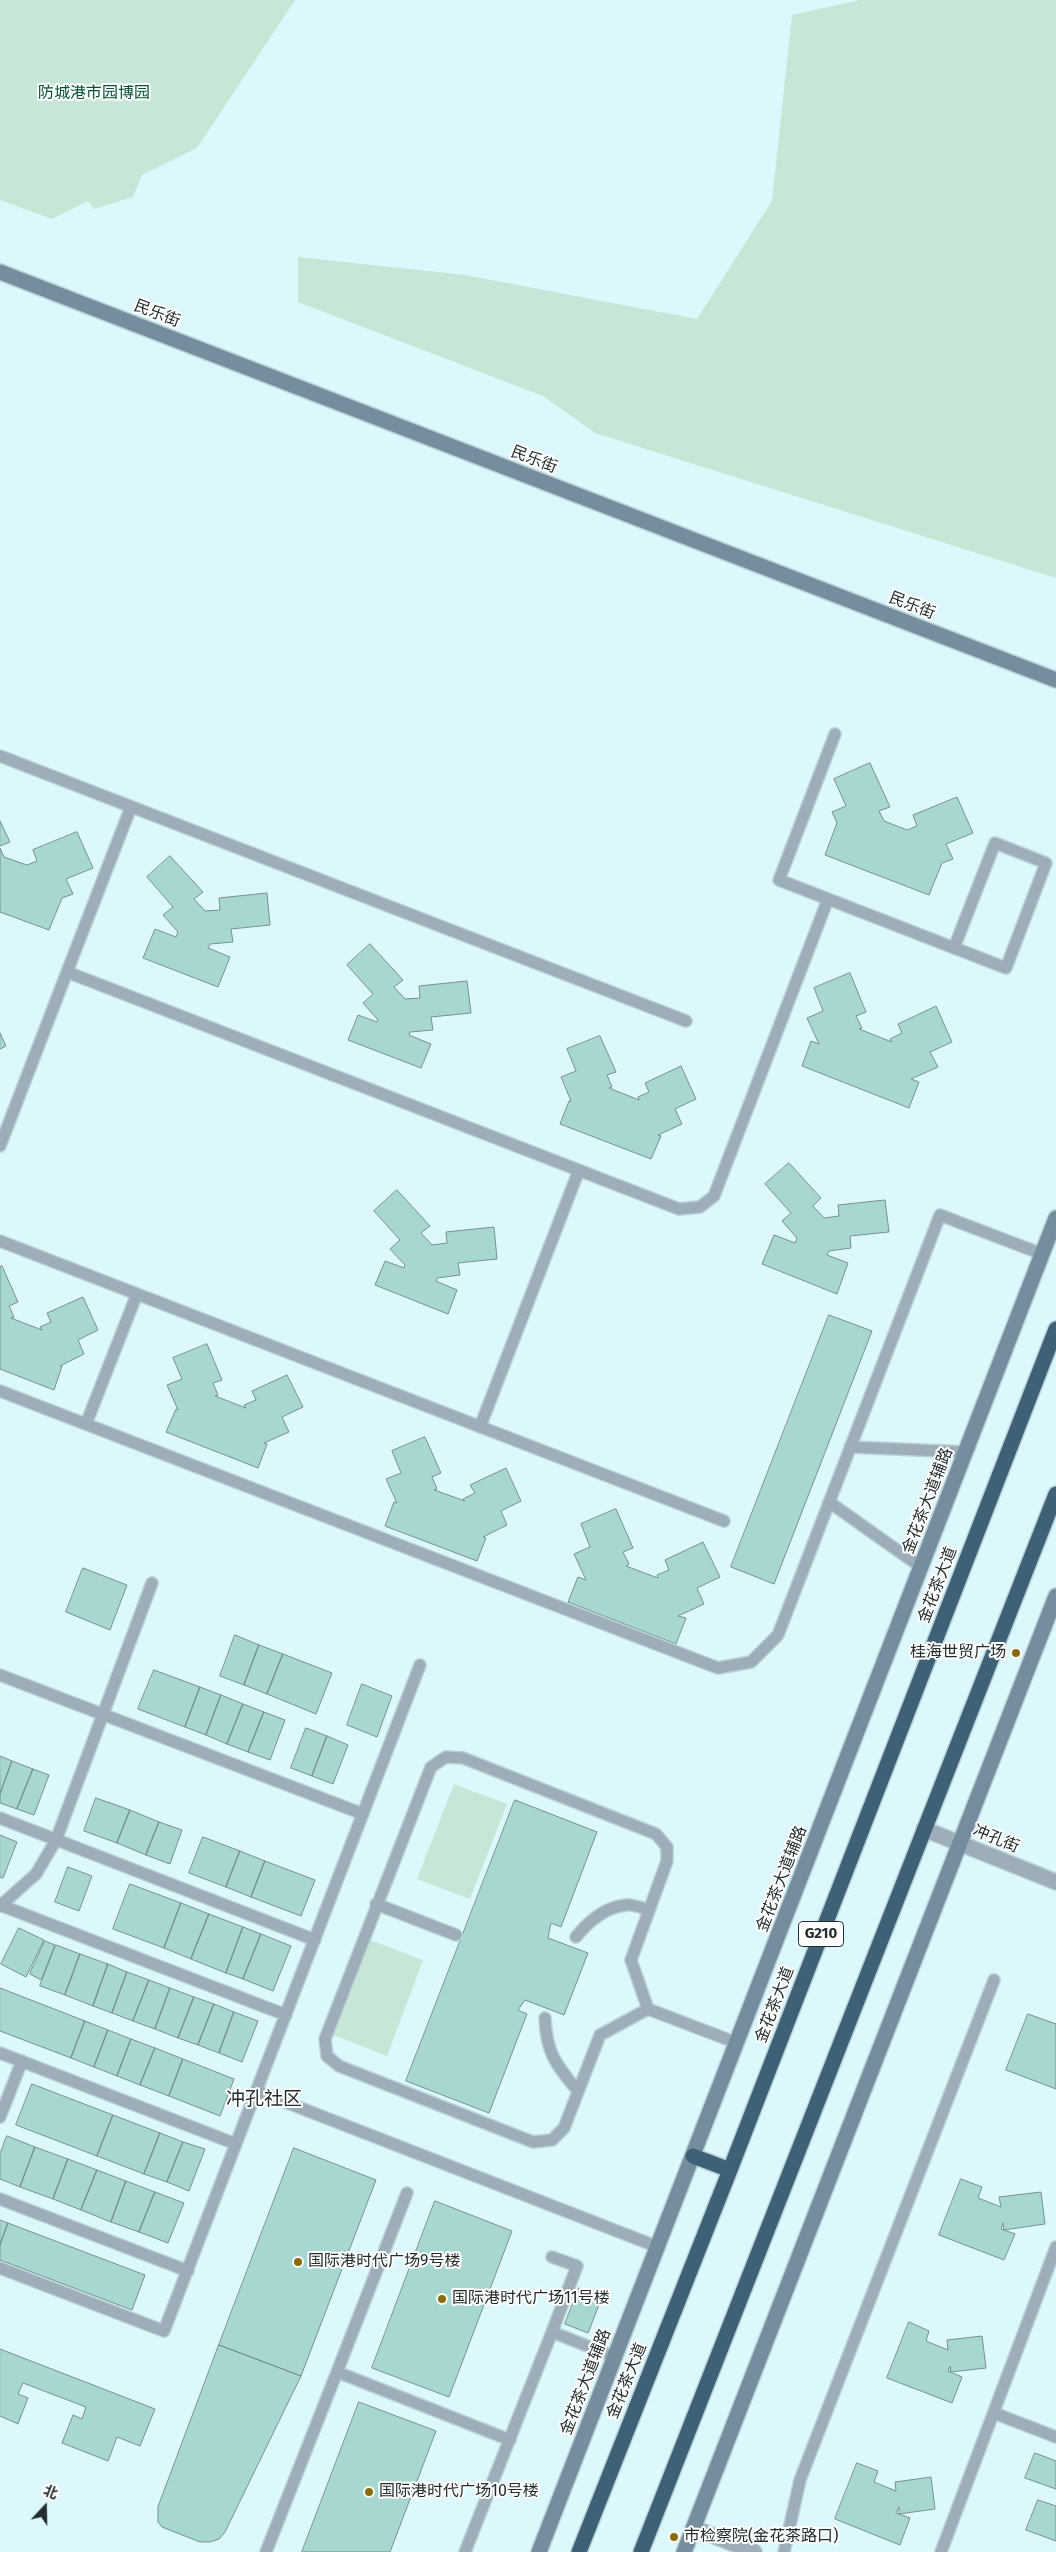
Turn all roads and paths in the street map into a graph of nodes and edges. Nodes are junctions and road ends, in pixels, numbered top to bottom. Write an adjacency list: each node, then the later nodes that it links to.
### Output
1 (0, 272): 2 (street, 民乐街)
2 (1056, 680)
3 (835, 734): 6 (lane)
4 (0, 756): 5 (lane)
5 (131, 807): 8 (lane); 9 (lane)
6 (828, 899): 7 (lane); 11 (lane)
7 (954, 948): 7 (lane)
8 (68, 972): 10 (lane); 11 (lane)
9 (686, 1021)
10 (0, 1146)
11 (579, 1170): 19 (lane)
12 (1056, 1218): 14 (street, 金花茶大道辅路)
13 (0, 1241): 15 (lane)
14 (1042, 1254): 20 (lane); 21 (street, 金花茶大道辅路)
15 (136, 1294): 18 (lane); 19 (lane)
16 (1056, 1329): 55 (highway, 金花茶大道 / G210)
17 (0, 1391): 18 (lane)
18 (86, 1424): 23 (lane)
19 (480, 1427): 24 (lane)
20 (850, 1447): 21 (lane); 23 (lane)
21 (966, 1452): 25 (street, 金花茶大道辅路)
22 (1056, 1494): 33 (highway)
23 (829, 1502): 25 (lane)
24 (724, 1521)
25 (921, 1567): 47 (street, 金花茶大道辅路)
26 (152, 1583): 30 (lane)
27 (1056, 1596): 35 (street)
28 (420, 1665): 31 (lane)
29 (0, 1675): 30 (lane)
30 (103, 1714): 31 (lane); 34 (lane)
31 (363, 1814): 42 (lane)
32 (0, 1818): 34 (lane)
33 (924, 1829): 35 (street, 冲孔街); 74 (highway)
34 (56, 1840): 38 (lane); 42 (lane)
35 (960, 1844): 36 (street, 冲孔街); 69 (street)
36 (1056, 1882)
37 (376, 1904): 39 (lane); 40 (lane); 50 (lane)
38 (0, 1905): 45 (lane)
39 (649, 1910): 41 (lane); 44 (lane)
40 (456, 1935)
41 (576, 1938)
42 (315, 1940): 45 (lane)
43 (994, 1980): 77 (lane)
44 (648, 2009): 47 (lane); 50 (lane)
45 (286, 2015): 51 (lane)
46 (545, 2018): 50 (lane)
47 (736, 2043): 54 (street, 金花茶大道辅路)
48 (0, 2053): 49 (lane)
49 (22, 2061): 52 (lane); 53 (lane)
50 (578, 2090)
51 (257, 2091): 53 (lane); 58 (lane)
52 (0, 2117)
53 (236, 2144): 62 (lane)
54 (693, 2156): 55 (highway); 58 (street, 金花茶大道辅路)
55 (730, 2170): 73 (highway, 金花茶大道 / G210)
56 (407, 2193): 65 (lane)
57 (0, 2199): 62 (lane)
58 (658, 2247): 64 (street, 金花茶大道辅路)
59 (1056, 2247): 66 (lane)
60 (552, 2257): 63 (lane)
61 (0, 2268): 62 (lane)
62 (188, 2271)
63 (552, 2332): 64 (lane); 68 (lane)
64 (615, 2357): 72 (street, 金花茶大道辅路)
65 (337, 2372): 68 (lane); 70 (lane)
66 (994, 2413): 67 (lane); 78 (lane)
67 (1056, 2437)
68 (510, 2440): 71 (lane)
69 (694, 2528): 75 (street); 76 (street)
70 (266, 2552)
71 (465, 2552)
72 (539, 2552)
73 (579, 2552)
74 (640, 2552)
75 (684, 2552)
76 (754, 2552)
77 (784, 2552)
78 (941, 2552)

